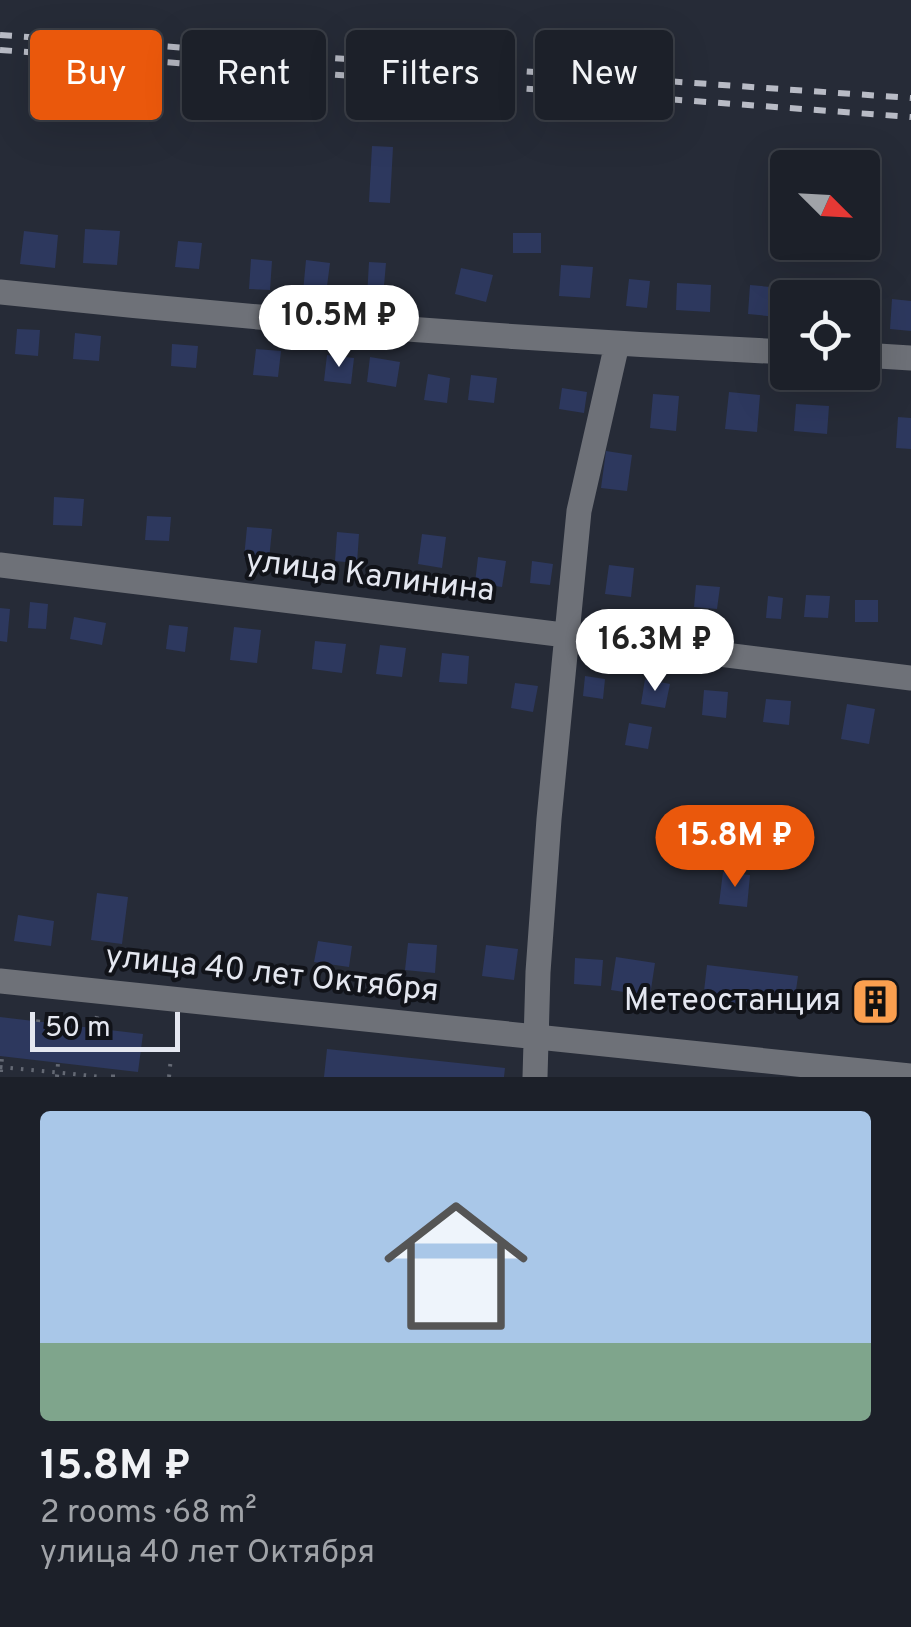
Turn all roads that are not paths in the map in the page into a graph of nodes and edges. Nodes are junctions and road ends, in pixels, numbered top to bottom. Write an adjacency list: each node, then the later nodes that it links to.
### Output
1 (0, 292): 2 (street)
2 (617, 344): 3 (street); 7 (street)
3 (770, 351)
4 (880, 357): 5 (street)
5 (911, 358)
6 (0, 565): 7 (street, улица Калинина)
7 (569, 633): 8 (street, улица Калинина); 10 (street)
8 (911, 678)
9 (0, 981): 10 (street, улица 40 лет Октября)
10 (538, 1034): 11 (street, улица 40 лет Октября); 12 (street)
11 (904, 1076)
12 (535, 1077)

